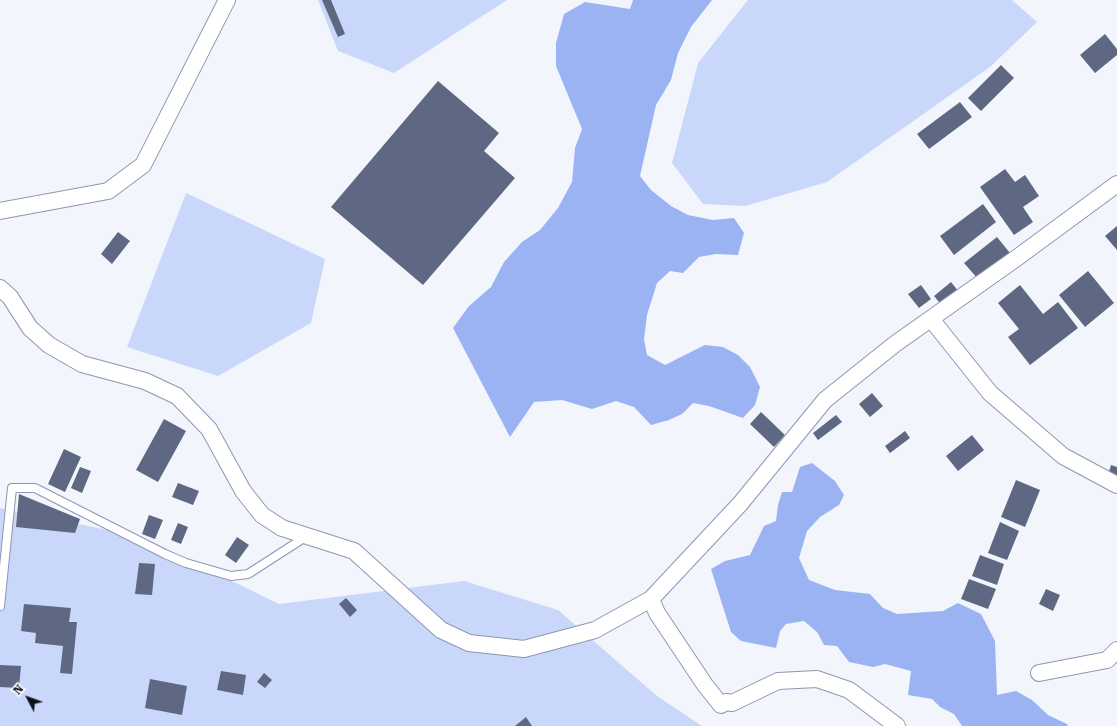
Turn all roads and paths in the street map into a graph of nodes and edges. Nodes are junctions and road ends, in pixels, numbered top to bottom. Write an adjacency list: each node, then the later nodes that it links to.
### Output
1 (227, 0): 3 (street)
2 (1117, 184): 5 (street)
3 (0, 212)
4 (0, 288): 7 (street)
5 (931, 319): 6 (street); 8 (street)
6 (1117, 485)
7 (307, 536): 8 (street); 9 (lane)
8 (651, 599): 12 (street)
9 (0, 606)
10 (1117, 650): 11 (street)
11 (1039, 674)
12 (897, 726)

